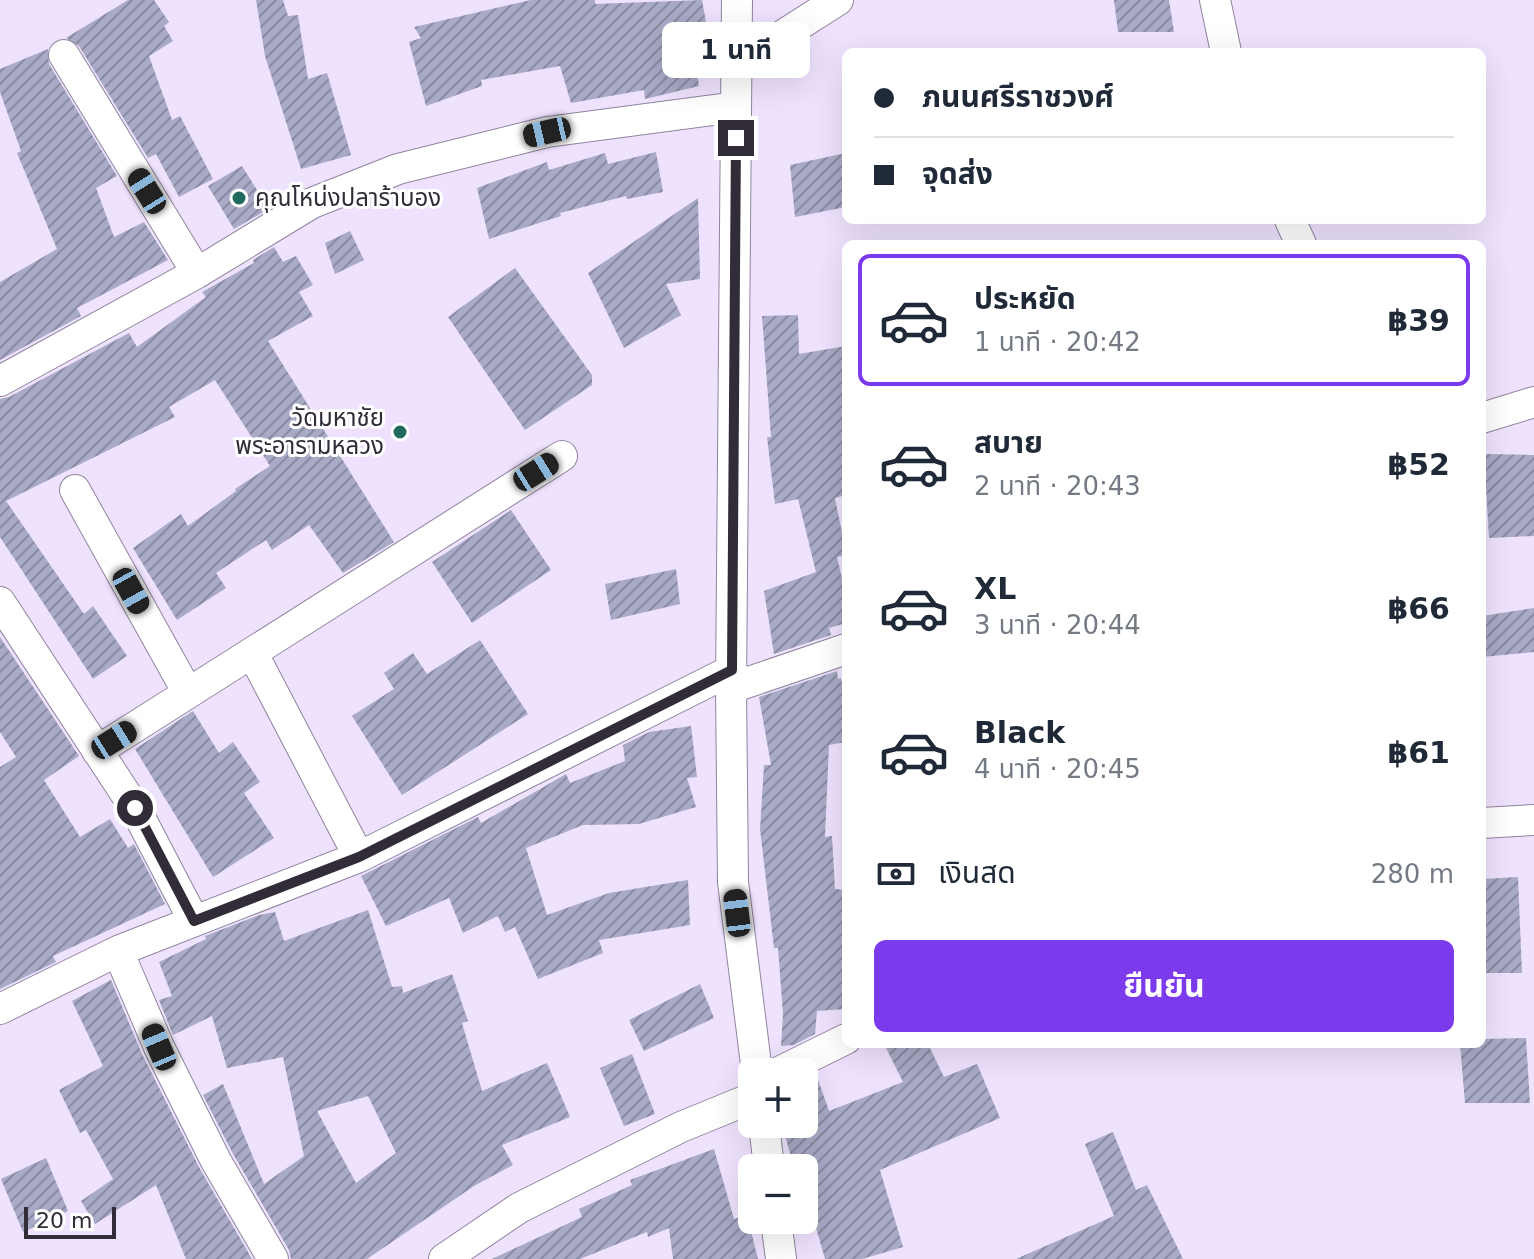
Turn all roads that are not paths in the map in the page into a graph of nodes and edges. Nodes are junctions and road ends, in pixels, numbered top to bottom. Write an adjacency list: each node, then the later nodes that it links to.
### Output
1 (737, 0): 6 (street)
2 (838, 0): 6 (street)
3 (1215, 0): 4 (street)
4 (1225, 48)
5 (64, 55): 8 (street)
6 (736, 65): 7 (street)
7 (736, 107): 8 (street); 17 (street)
8 (197, 273): 9 (street)
9 (0, 381)
10 (1534, 402): 11 (street)
11 (1486, 417)
12 (562, 456): 16 (street)
13 (75, 490): 18 (street)
14 (0, 602): 19 (street)
15 (842, 650): 17 (street)
16 (253, 654): 18 (street); 22 (street)
17 (732, 679): 22 (street); 27 (street)
18 (188, 693): 19 (street)
19 (97, 751): 23 (street)
20 (1534, 820): 21 (street)
21 (1486, 823)
22 (359, 857): 23 (street)
23 (194, 921): 24 (street)
24 (118, 951): 25 (street); 31 (street)
25 (0, 1009)
26 (842, 1041): 28 (street)
27 (755, 1058)
28 (807, 1058)
29 (738, 1104): 32 (street)
30 (778, 1234): 33 (street)
31 (273, 1259)
32 (444, 1259)
33 (781, 1259)

